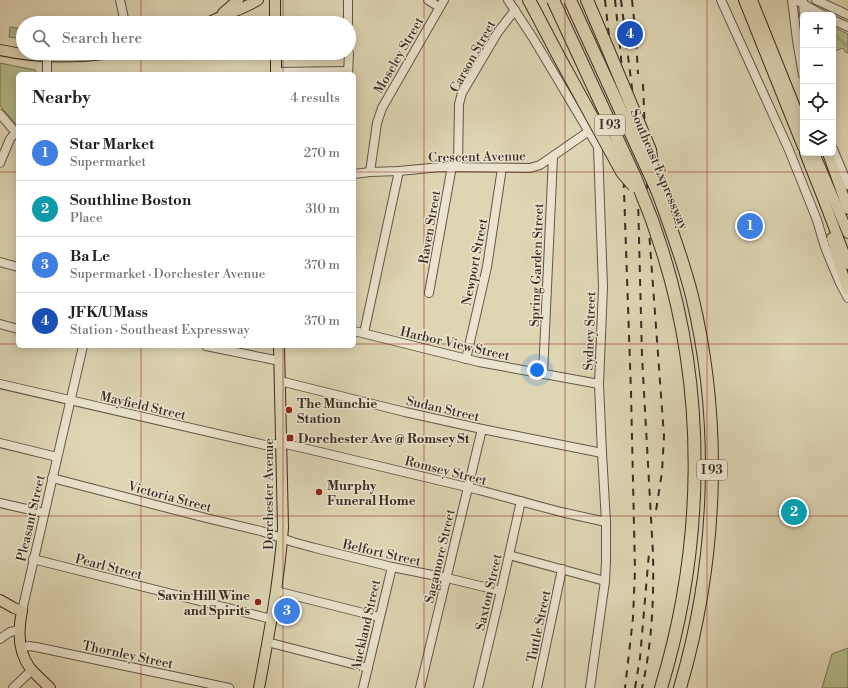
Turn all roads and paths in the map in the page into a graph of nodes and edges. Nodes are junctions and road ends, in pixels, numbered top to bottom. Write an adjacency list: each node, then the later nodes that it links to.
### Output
1 (120, 0): 24 (street)
2 (238, 0): 25 (main road)
3 (258, 0): 26 (main road)
4 (275, 0): 27 (main road)
5 (348, 0): 28 (street)
6 (428, 0): 19 (street)
7 (508, 0): 20 (street, Sydney Street)
8 (529, 0): 59 (highway, bridge)
9 (553, 0): 59 (highway, Southeast Expressway / I 93, bridge)
10 (570, 0): 58 (highway, Southeast Expressway / I 93, bridge)
11 (587, 0): 58 (highway, bridge)
12 (721, 0): 68 (street)
13 (744, 0): 45 (main road)
14 (752, 0): 41 (main road)
15 (792, 0): 33 (street)
16 (816, 0): 23 (street)
17 (828, 0): 23 (street)
18 (800, 1): 21 (street); 22 (street)
19 (442, 4): 55 (street, Moseley Street)
20 (515, 10): 42 (street, Sydney Street); 52 (street, Carson Street)
21 (803, 12)
22 (818, 12)
23 (845, 14)
24 (123, 16)
25 (218, 16)
26 (224, 16)
27 (275, 16)
28 (348, 16)
29 (836, 22): 30 (street)
30 (848, 28)
31 (0, 50): 32 (main road)
32 (16, 53)
33 (800, 59)
34 (47, 60): 37 (street)
35 (276, 60): 38 (main road)
36 (349, 60): 39 (street)
37 (47, 72)
38 (276, 72)
39 (348, 72)
40 (0, 114): 43 (street)
41 (801, 120)
42 (589, 131): 50 (street, Crescent Avenue); 81 (street, Sydney Street)
43 (16, 132)
44 (16, 134): 51 (street)
45 (800, 140)
46 (806, 156): 60 (main road)
47 (815, 156): 62 (main road)
48 (829, 156): 61 (main road)
49 (836, 156): 57 (street)
50 (553, 157): 53 (street, Crescent Avenue); 78 (street, Spring Garden Street)
51 (0, 163)
52 (455, 166): 53 (street, Crescent Avenue); 54 (street, Crescent Avenue); 67 (street, Raven Street)
53 (502, 168): 76 (street, Newport Street)
54 (399, 171): 55 (street, Crescent Avenue); 72 (street)
55 (370, 172): 56 (street, Crescent Avenue)
56 (356, 174)
57 (848, 184)
58 (657, 190): 123 (highway, Southeast Expressway / I 93)
59 (644, 198): 122 (highway, Southeast Expressway / I 93, bridge)
60 (824, 201): 64 (main road); 66 (main road)
61 (848, 209)
62 (848, 233)
63 (0, 262): 65 (street)
64 (848, 264)
65 (16, 266)
66 (848, 290)
67 (430, 293)
68 (848, 298)
69 (0, 324): 70 (street)
70 (16, 328)
71 (356, 331): 72 (street, Harbor View Street)
72 (364, 333): 76 (street, Harbor View Street)
73 (83, 348): 82 (street, Pleasant Street)
74 (216, 348): 77 (street)
75 (279, 348): 77 (main road, Dorchester Avenue)
76 (466, 359): 78 (street, Harbor View Street)
77 (280, 361): 79 (main road, Dorchester Avenue)
78 (543, 374): 81 (street, Harbor View Street)
79 (280, 381): 83 (street, Sudan Street); 85 (main road, Dorchester Avenue)
80 (0, 384): 82 (street, Mayfield Street)
81 (599, 384): 86 (street, Sydney Street)
82 (70, 401): 85 (street, Mayfield Street); 87 (street, Pleasant Street)
83 (482, 429): 86 (street, Sudan Street); 89 (street, Sagamore Street)
84 (0, 443): 87 (street)
85 (281, 443): 89 (street, Romsey Street); 94 (main road, Dorchester Avenue)
86 (602, 453): 93 (street, Sydney Street)
87 (57, 457): 88 (street, Pleasant Street)
88 (52, 478): 92 (street, Pleasant Street); 94 (street, Victoria Street)
89 (468, 488): 90 (street, Romsey Street); 99 (street, Sagamore Street)
90 (521, 501): 93 (street, Romsey Street); 95 (street, Saxton Street)
91 (0, 503): 92 (street)
92 (44, 514): 96 (street, Pleasant Street)
93 (606, 522): 100 (street, Sydney Street)
94 (282, 539): 97 (street, Belfort Street); 102 (main road, Dorchester Avenue)
95 (509, 555): 98 (street); 101 (street, Saxton Street)
96 (33, 560): 104 (street, Pleasant Street); 106 (street, Pearl Street)
97 (392, 567): 99 (street, Belfort Street); 105 (street, Auckland Street)
98 (562, 570): 100 (street); 120 (street, Tuttle Street)
99 (447, 578): 101 (street, Belfort Street); 118 (street, Sagamore Street)
100 (605, 581): 121 (street, Sydney Street)
101 (501, 591): 119 (street, Saxton Street)
102 (276, 592): 105 (street); 106 (main road, Dorchester Avenue)
103 (0, 600): 104 (main road)
104 (22, 611): 107 (main road, Pleasant Street)
105 (379, 617): 111 (street, Auckland Street)
106 (271, 619): 109 (main road, Dorchester Avenue)
107 (19, 630): 108 (street); 110 (main road, Pleasant Street)
108 (0, 639)
109 (267, 642): 111 (street); 116 (main road, Dorchester Avenue)
110 (21, 648): 112 (main road, Pleasant Street); 115 (street, Thornley Street)
111 (368, 668): 117 (street, Auckland Street)
112 (32, 670): 113 (street); 114 (main road, Pleasant Street)
113 (13, 688)
114 (50, 688)
115 (229, 688)
116 (259, 688)
117 (363, 688)
118 (420, 688)
119 (478, 688)
120 (537, 688)
121 (590, 688)
122 (662, 688)
123 (680, 688)

